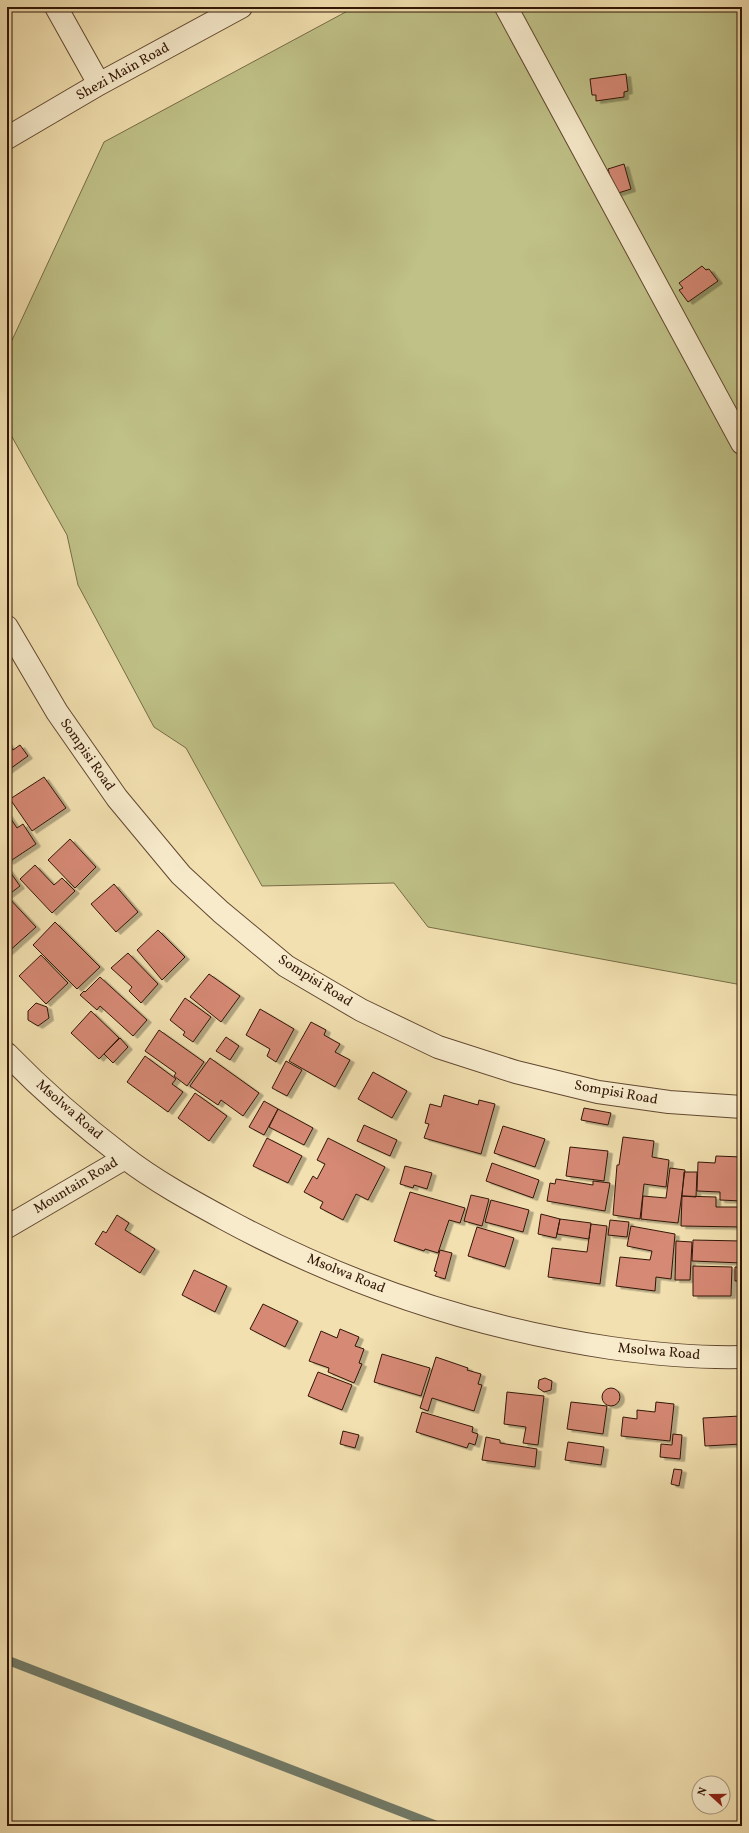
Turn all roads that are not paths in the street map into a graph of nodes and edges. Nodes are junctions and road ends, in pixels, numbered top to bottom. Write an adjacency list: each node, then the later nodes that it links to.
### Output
1 (56, 7): 4 (street)
2 (240, 7): 4 (street, Shezi Main Road)
3 (506, 7): 6 (street)
4 (99, 84): 5 (street, Shezi Main Road)
5 (7, 138)
6 (742, 442)
7 (10, 639): 9 (street, Sompisi Road)
8 (7, 1054): 10 (street, Msolwa Road)
9 (742, 1107)
10 (125, 1158): 11 (street, Mountain Road); 12 (street, Msolwa Road)
11 (7, 1227)
12 (742, 1357)

